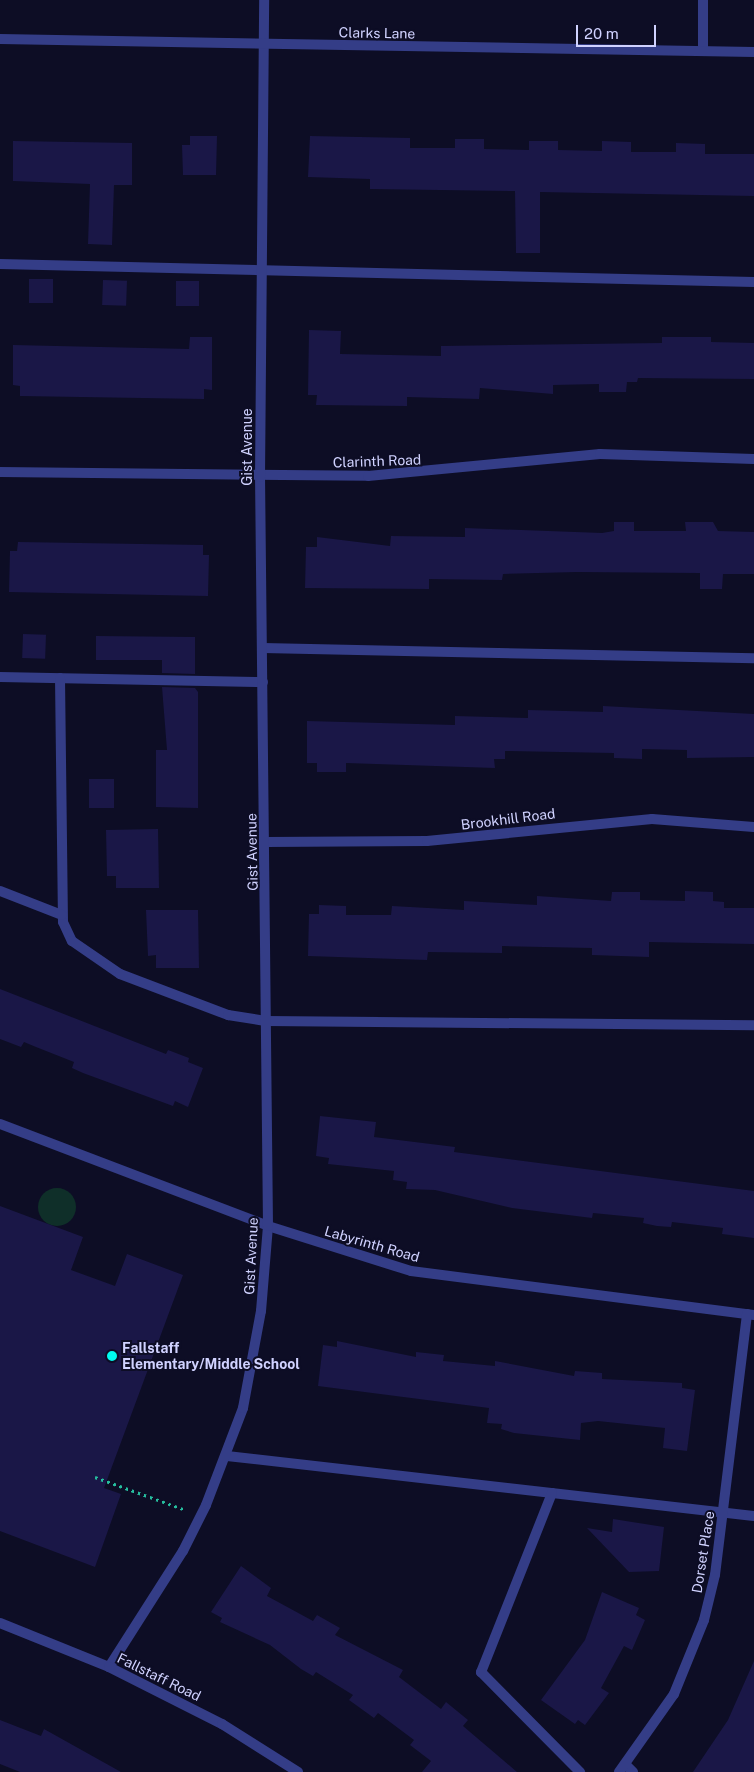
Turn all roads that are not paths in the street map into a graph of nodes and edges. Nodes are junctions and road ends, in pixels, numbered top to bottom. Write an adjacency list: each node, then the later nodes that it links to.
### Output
1 (264, 0): 4 (street, Gist Avenue)
2 (703, 0): 5 (street)
3 (0, 40): 4 (street, Clarks Lane)
4 (264, 44): 5 (street, Clarks Lane); 8 (street, Gist Avenue)
5 (703, 51): 6 (street, Clarks Lane)
6 (754, 52)
7 (0, 264): 8 (street)
8 (262, 269): 9 (street); 12 (street, Gist Avenue)
9 (754, 282)
10 (754, 459): 12 (street, Clarinth Road)
11 (0, 472): 12 (street, Clarinth Road)
12 (260, 477): 13 (street, Gist Avenue)
13 (263, 648): 14 (street); 17 (street, Gist Avenue)
14 (754, 658)
15 (0, 677): 16 (street)
16 (60, 678): 17 (street); 21 (street)
17 (263, 682): 19 (street, Gist Avenue)
18 (754, 827): 19 (street, Brookhill Road)
19 (266, 842): 22 (street, Gist Avenue)
20 (0, 892): 21 (street)
21 (62, 915): 22 (street)
22 (266, 1021): 23 (street); 25 (street, Gist Avenue)
23 (754, 1025)
24 (0, 1124): 25 (street, Labyrinth Road)
25 (268, 1226): 26 (street, Labyrinth Road); 27 (street, Gist Avenue)
26 (751, 1315): 29 (street, Dorset Place)
27 (227, 1456): 28 (street); 32 (street, Gist Avenue)
28 (552, 1493): 29 (street); 35 (street)
29 (724, 1512): 30 (street); 33 (street, Dorset Place)
30 (754, 1516)
31 (0, 1623): 32 (street, Fallstaff Road)
32 (109, 1667): 34 (street, Fallstaff Road)
33 (626, 1770)
34 (298, 1772)
35 (580, 1772)

